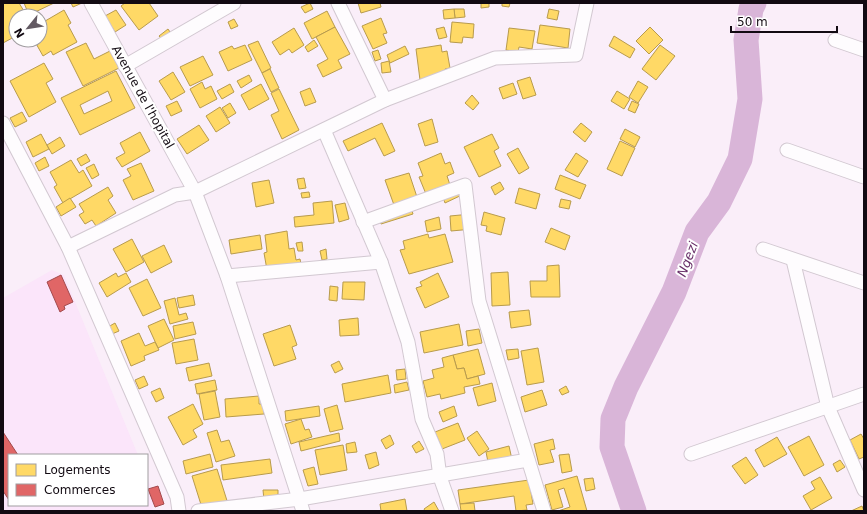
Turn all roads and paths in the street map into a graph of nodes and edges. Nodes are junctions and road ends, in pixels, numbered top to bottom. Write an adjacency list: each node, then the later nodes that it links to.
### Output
1 (91, 3): 7 (street, Avenue de l'hopital)
2 (234, 3): 7 (street)
3 (338, 3): 8 (street)
4 (587, 3): 8 (street)
5 (834, 40): 6 (street)
6 (864, 50)
7 (125, 66): 13 (street, Avenue de l'hopital)
8 (385, 100): 10 (street)
9 (3, 123): 15 (street)
10 (324, 130): 13 (street); 14 (street)
11 (787, 150): 12 (street)
12 (864, 177)
13 (195, 192): 15 (street); 19 (street, Avenue de l'hopital)
14 (364, 222): 18 (street); 24 (street)
15 (68, 247): 28 (street)
16 (763, 250): 17 (street)
17 (793, 260): 20 (street); 22 (street)
18 (381, 262): 19 (street); 25 (street)
19 (227, 276): 27 (street, Avenue de l'hopital)
20 (864, 283)
21 (864, 394): 22 (street)
22 (828, 407): 23 (street); 26 (street)
23 (692, 454)
24 (528, 460): 25 (street); 31 (street)
25 (440, 476): 27 (street); 30 (street)
26 (864, 490)
27 (302, 505): 29 (street)
28 (180, 511)
29 (198, 511)
30 (452, 511)
31 (544, 511)

